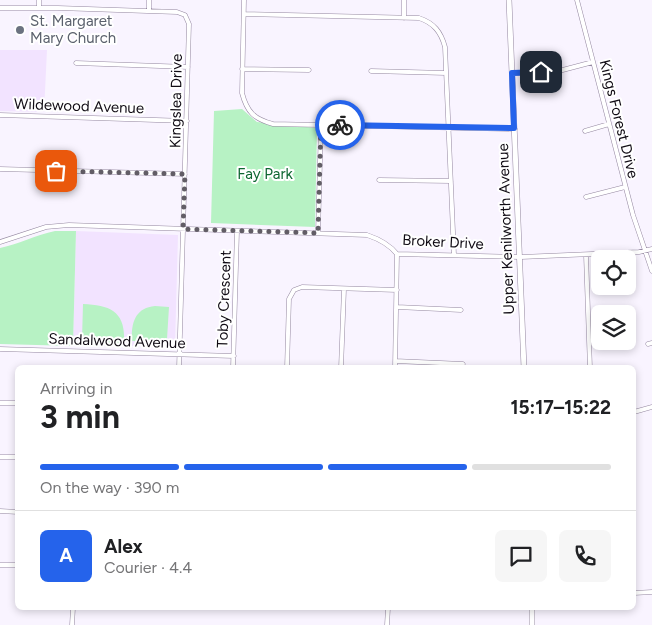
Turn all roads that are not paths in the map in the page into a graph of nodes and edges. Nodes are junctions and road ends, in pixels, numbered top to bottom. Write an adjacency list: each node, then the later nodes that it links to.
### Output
1 (39, 0): 8 (street)
2 (149, 0): 9 (street)
3 (244, 0): 10 (street)
4 (404, 0): 11 (street)
5 (509, 0): 19 (street, Upper Kenilworth Avenue)
6 (578, 0): 12 (street, Kings Forest Drive)
7 (0, 8): 8 (street)
8 (39, 8): 9 (street)
9 (149, 12): 14 (street, Kingslea Drive)
10 (244, 14): 11 (street); 15 (street)
11 (404, 18): 18 (street)
12 (593, 62): 19 (street); 23 (street, Kings Forest Drive)
13 (76, 63): 14 (street)
14 (188, 67): 21 (street, Kingslea Drive)
15 (242, 69): 16 (street); 22 (street)
16 (309, 70)
17 (371, 71): 18 (street)
18 (446, 72): 24 (street)
19 (512, 73): 25 (street, Upper Kenilworth Avenue)
20 (0, 115): 21 (street, Wildewood Avenue)
21 (186, 121): 28 (street, Kingslea Drive)
22 (321, 124): 24 (street); 35 (street)
23 (609, 124): 26 (street); 31 (street, Kings Forest Drive)
24 (448, 127): 25 (street); 30 (street)
25 (514, 128): 42 (street, Upper Kenilworth Avenue)
26 (584, 130)
27 (0, 169): 28 (street)
28 (185, 174): 33 (street, Kingslea Drive)
29 (379, 180): 30 (street)
30 (451, 181): 40 (street)
31 (625, 187): 32 (street); 38 (street, Kings Forest Drive)
32 (586, 197)
33 (183, 229): 34 (street, Broker Drive); 36 (street, Broker Drive); 49 (street, Kingslea Drive)
34 (237, 231): 35 (street, Broker Drive); 50 (street, Toby Crescent)
35 (318, 233): 39 (street, Broker Drive)
36 (0, 242)
37 (652, 249): 38 (street, Broker Drive)
38 (644, 251): 41 (street, Broker Drive); 43 (street, Kings Forest Drive)
39 (397, 254): 40 (street, Broker Drive); 45 (street)
40 (454, 255): 42 (street, Broker Drive)
41 (586, 255): 42 (street, Broker Drive); 59 (street)
42 (520, 257): 58 (street, Upper Kenilworth Avenue)
43 (652, 271)
44 (344, 290): 45 (street); 55 (street); 56 (street)
45 (397, 290): 46 (street)
46 (396, 307): 47 (street); 51 (street)
47 (461, 310)
48 (0, 349): 49 (street, Sandalwood Avenue)
49 (179, 354): 50 (street, Sandalwood Avenue); 53 (street, Kingslea Drive)
50 (234, 356): 54 (street, Toby Crescent)
51 (395, 361): 52 (street); 57 (street)
52 (463, 364)
53 (179, 365)
54 (233, 365)
55 (287, 365)
56 (341, 365)
57 (395, 365)
58 (524, 365)
59 (590, 365)
60 (0, 402): 61 (street)
61 (15, 403)
62 (652, 407): 63 (street)
63 (636, 411)
64 (0, 457): 65 (street)
65 (15, 457)
66 (0, 511): 67 (street)
67 (15, 512)
68 (0, 565): 69 (street)
69 (15, 565)
70 (652, 592): 71 (street)
71 (636, 593)
72 (73, 610): 75 (street)
73 (388, 610): 76 (street)
74 (532, 610): 77 (street)
75 (72, 625)
76 (387, 625)
77 (532, 625)

